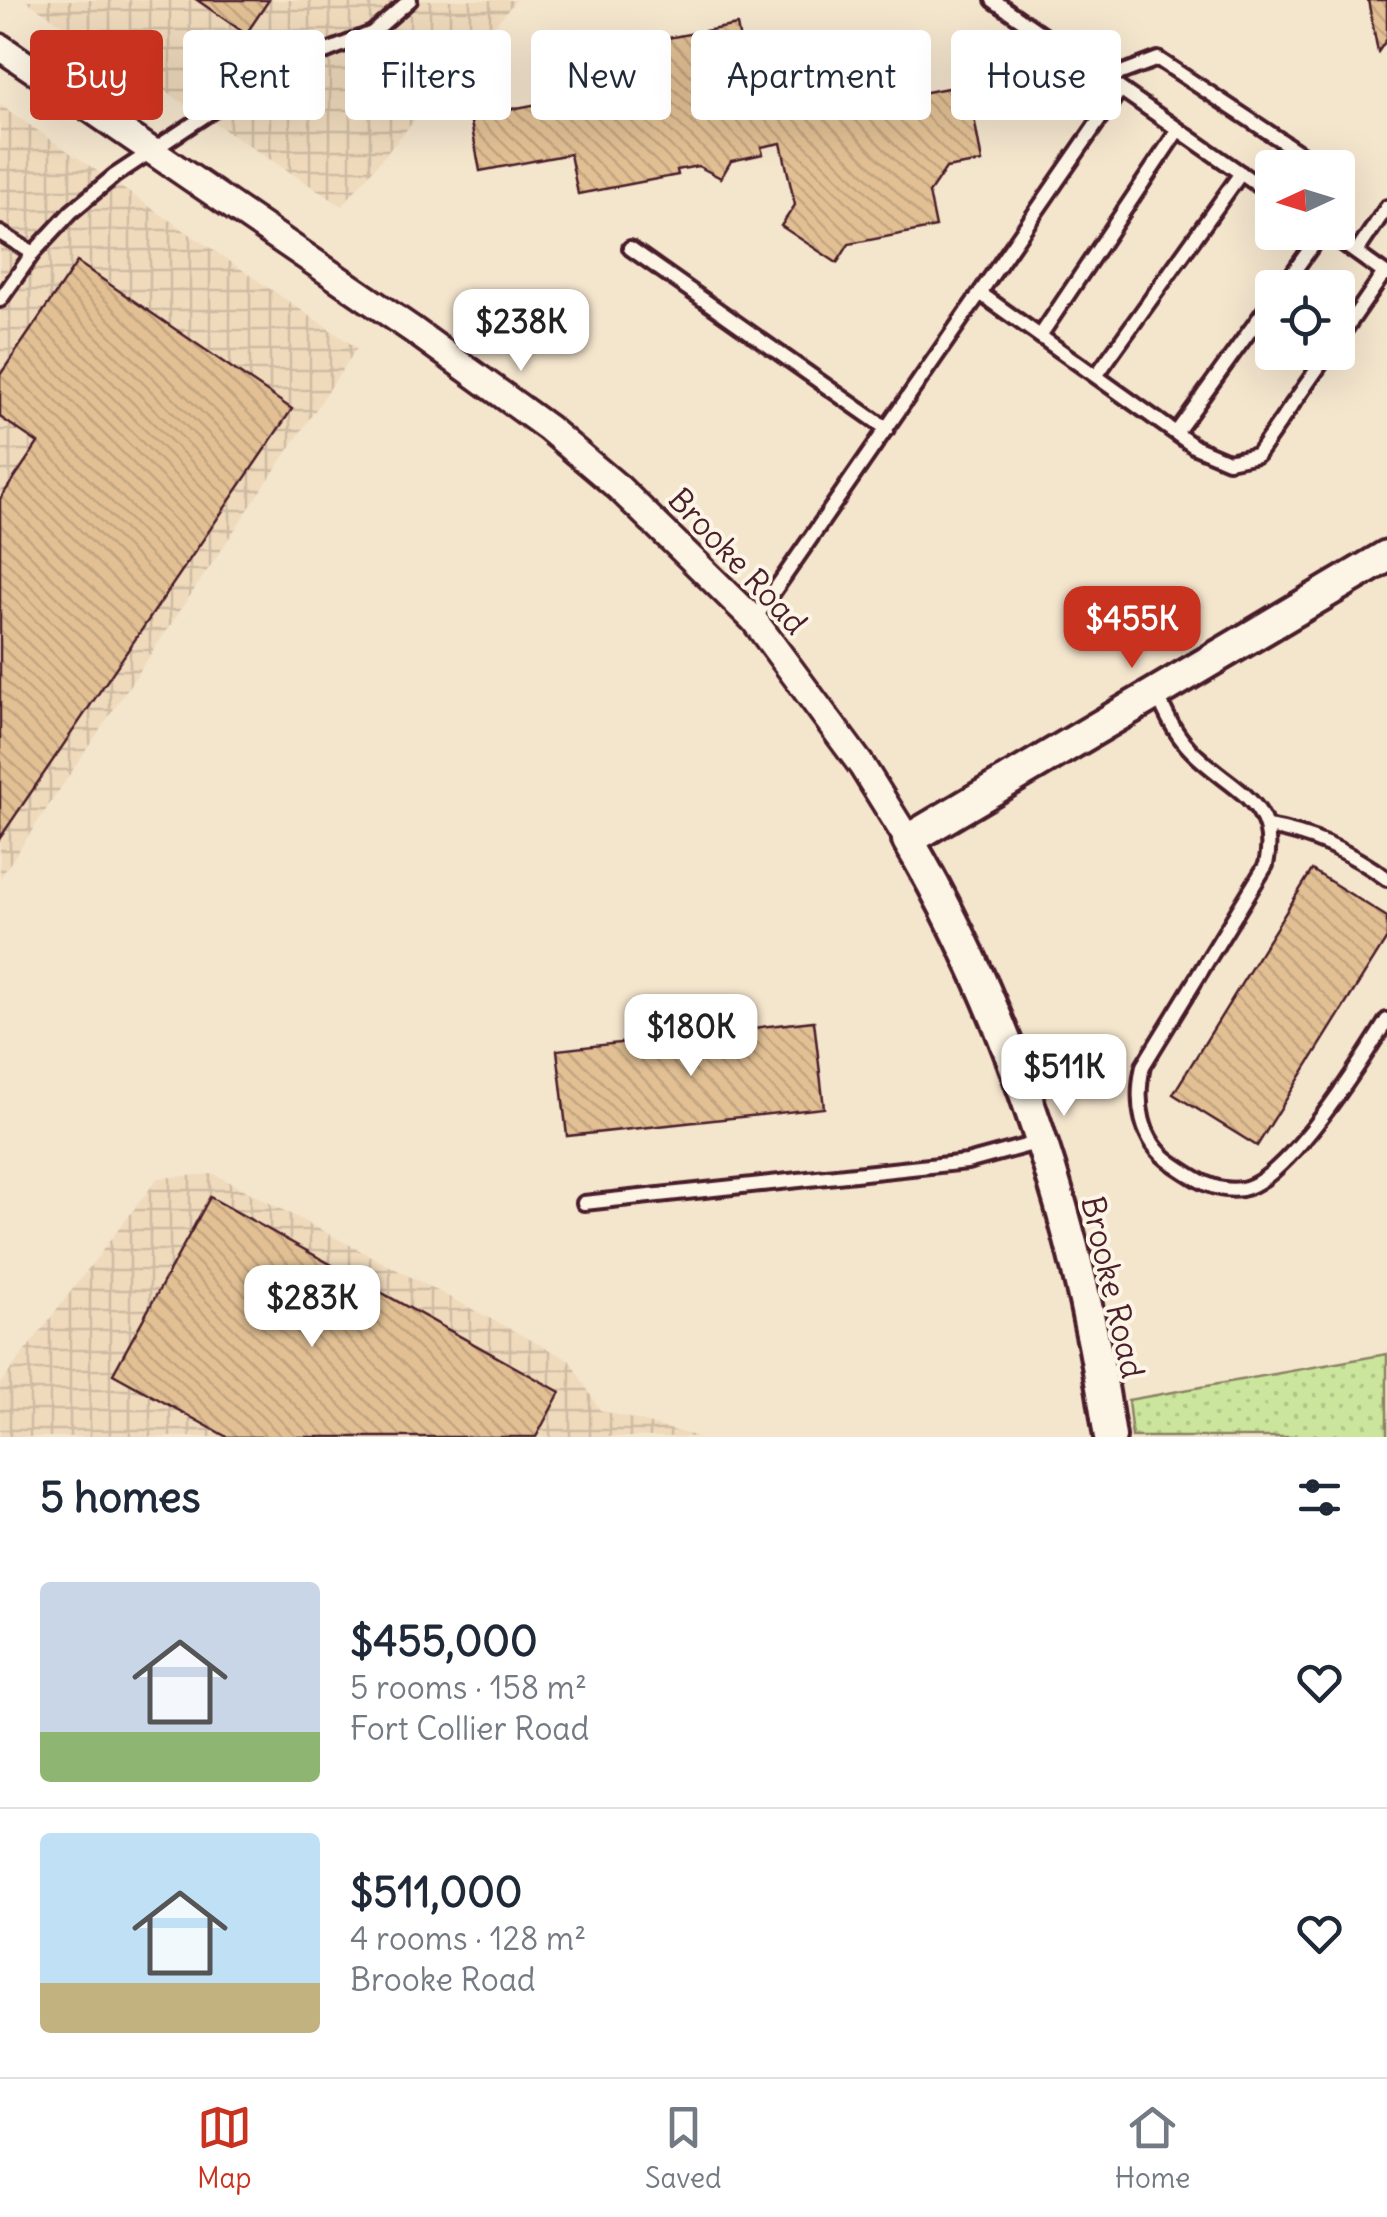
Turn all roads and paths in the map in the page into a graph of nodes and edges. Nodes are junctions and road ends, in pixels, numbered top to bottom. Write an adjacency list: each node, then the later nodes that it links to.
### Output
1 (410, 0): 10 (lane)
2 (993, 0): 3 (lane)
3 (1035, 30)
4 (0, 47): 10 (street, Brooke Road)
5 (1121, 72): 9 (lane)
6 (1121, 91): 8 (lane)
7 (1100, 120): 20 (lane)
8 (1178, 130): 11 (lane); 24 (lane)
9 (1296, 150)
10 (151, 151): 17 (lane); 30 (street, Brooke Road)
11 (1241, 174): 12 (lane); 26 (lane)
12 (1255, 183)
13 (1387, 207): 18 (lane)
14 (0, 233): 17 (lane)
15 (630, 248): 27 (lane)
16 (1351, 250): 18 (lane)
17 (33, 253): 21 (lane)
18 (1356, 253): 19 (lane)
19 (1386, 274): 22 (lane)
20 (981, 294): 24 (lane); 27 (lane)
21 (0, 300)
22 (1355, 317)
23 (1255, 324): 28 (lane)
24 (1040, 336): 26 (lane)
25 (1316, 370): 28 (lane)
26 (1096, 376): 28 (lane)
27 (887, 429): 30 (lane)
28 (1176, 433)
29 (1387, 556): 31 (street)
30 (754, 620): 33 (street, Brooke Road)
31 (1156, 692): 32 (lane); 33 (street)
32 (1268, 827): 34 (lane); 35 (lane)
33 (908, 840): 36 (street, Brooke Road)
34 (1387, 879)
35 (1387, 1020)
36 (1040, 1142): 37 (lane); 38 (street, Brooke Road)
37 (584, 1203)
38 (1110, 1437)

